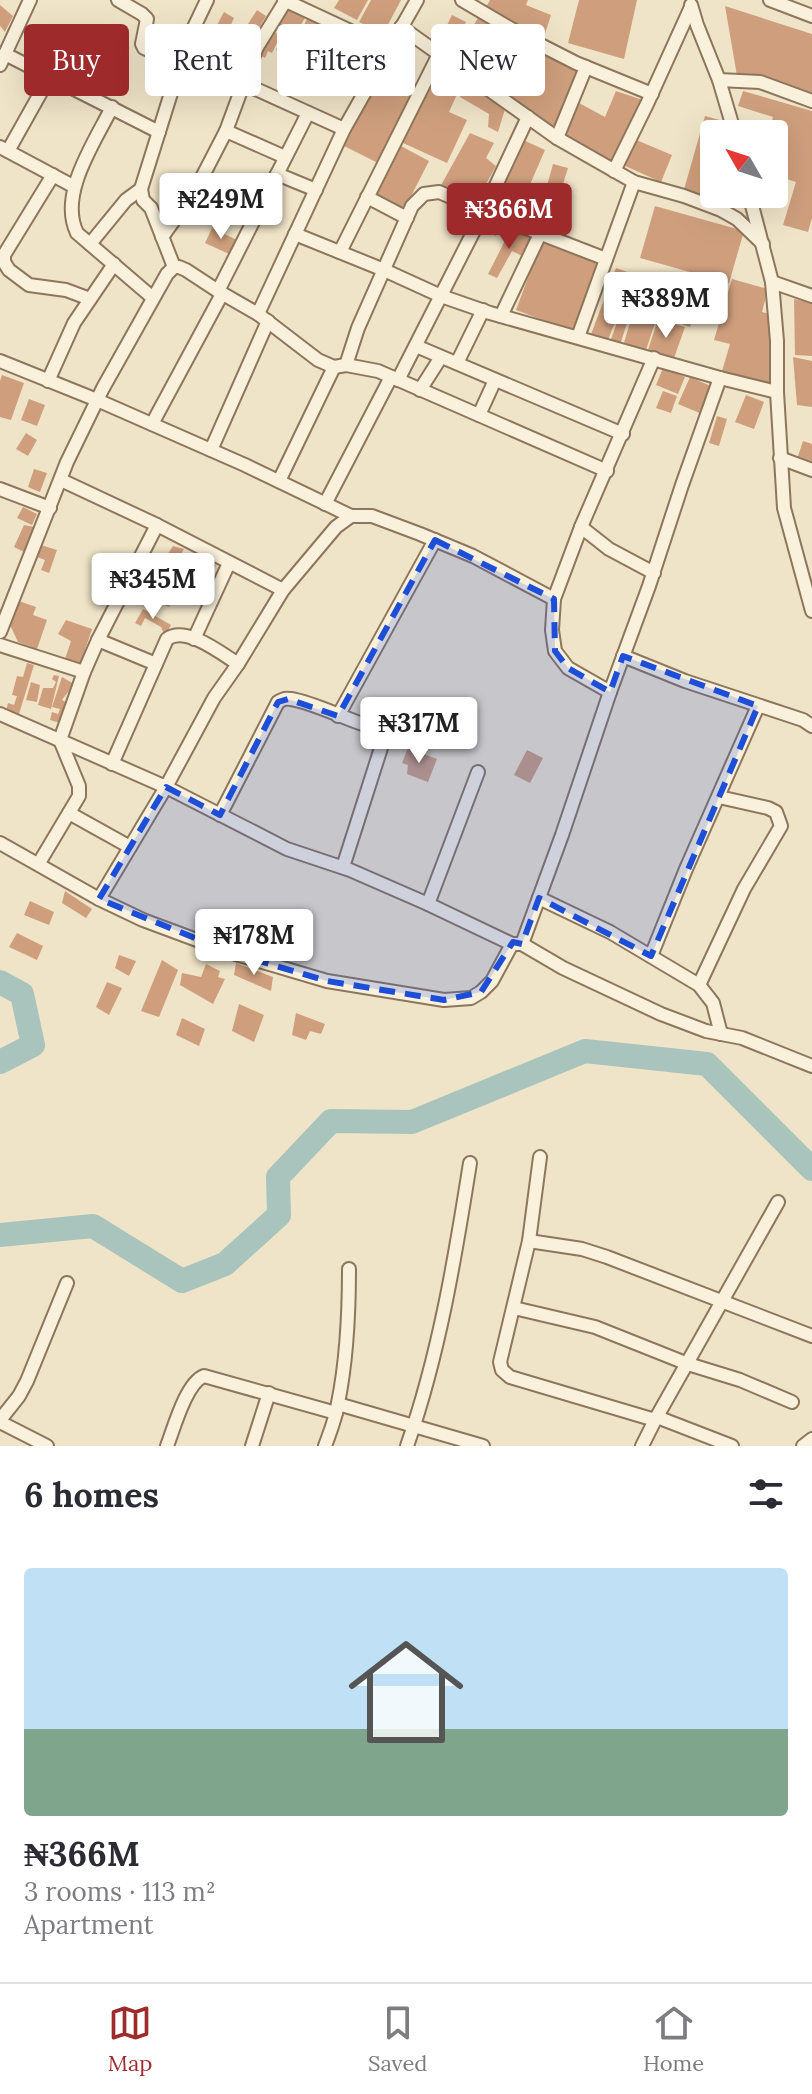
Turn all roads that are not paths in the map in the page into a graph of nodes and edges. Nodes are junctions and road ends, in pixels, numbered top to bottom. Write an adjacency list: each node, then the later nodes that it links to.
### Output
1 (30, 0): 18 (street)
2 (118, 0): 10 (street)
3 (207, 0): 11 (street)
4 (285, 0): 12 (street); 16 (street)
5 (417, 0): 13 (street)
6 (462, 0): 14 (street)
7 (770, 0): 9 (street)
8 (691, 3): 22 (street); 24 (street)
9 (812, 16)
10 (147, 24)
11 (196, 24)
12 (336, 24)
13 (403, 24)
14 (503, 24)
15 (0, 34): 18 (street)
16 (261, 40)
17 (545, 47): 20 (street)
18 (5, 55): 19 (street)
19 (24, 64)
20 (586, 67): 24 (street); 39 (street)
21 (431, 70): 49 (street)
22 (719, 80): 31 (street); 35 (street)
23 (261, 92): 33 (street)
24 (652, 94): 42 (street)
25 (37, 96): 40 (street)
26 (90, 96): 32 (street)
27 (170, 96): 38 (street)
28 (239, 96): 37 (street)
29 (363, 96): 36 (street)
30 (499, 96): 34 (street)
31 (812, 101)
32 (112, 107): 38 (street); 46 (street)
33 (308, 113): 36 (street); 41 (street)
34 (528, 117): 39 (street); 51 (street)
35 (731, 120)
36 (344, 129): 48 (street)
37 (226, 131): 41 (street); 55 (street)
38 (159, 132): 47 (street)
39 (557, 138): 42 (street)
40 (4, 149): 44 (street)
41 (285, 157): 43 (street)
42 (614, 171): 45 (street)
43 (277, 174): 48 (street); 64 (street)
44 (53, 175): 46 (street); 68 (street)
45 (634, 182): 57 (street); 59 (street)
46 (73, 186): 56 (street)
47 (141, 189): 55 (street); 56 (street)
48 (316, 190): 53 (street)
49 (367, 197): 52 (street); 58 (street)
50 (753, 208): 57 (street)
51 (484, 211): 52 (street); 54 (street); 65 (street)
52 (407, 218): 62 (street)
53 (295, 234): 58 (street); 71 (street)
54 (540, 234): 59 (street); 70 (street)
55 (162, 237): 61 (street)
56 (90, 244): 60 (street)
57 (763, 244): 63 (street)
58 (340, 252): 62 (street)
59 (606, 259): 72 (street)
60 (114, 264): 67 (street); 68 (street)
61 (174, 267): 64 (street); 67 (street)
62 (384, 270): 65 (street); 78 (street)
63 (772, 282): 66 (street); 84 (street)
64 (220, 292): 71 (street); 87 (street)
65 (441, 296): 69 (street); 73 (street)
66 (812, 296)
67 (153, 298): 85 (street)
68 (90, 299): 82 (street)
69 (483, 310): 70 (street); 77 (street)
70 (501, 316): 72 (street)
71 (263, 318): 78 (street); 89 (street)
72 (578, 337): 75 (street)
73 (416, 346): 74 (street); 79 (street)
74 (441, 357): 77 (street); 83 (street)
75 (654, 358): 80 (street); 88 (street)
76 (0, 361): 82 (street)
77 (457, 363): 81 (street)
78 (340, 366): 79 (street); 94 (street)
79 (395, 378): 83 (street); 96 (street)
80 (720, 378): 84 (street); 103 (street)
81 (495, 380): 86 (street); 88 (street)
82 (48, 381): 85 (street)
83 (420, 390): 86 (street)
84 (777, 392): 90 (street)
85 (97, 400): 87 (street); 93 (street)
86 (479, 415): 92 (street)
87 (152, 424): 89 (street)
88 (623, 434): 92 (street)
89 (211, 450): 94 (street)
90 (780, 458): 91 (street); 106 (street)
91 (812, 470)
92 (607, 471): 100 (street)
93 (61, 480): 97 (street); 99 (street)
94 (279, 481): 96 (street)
95 (0, 489): 97 (street)
96 (325, 504): 98 (street)
97 (50, 508): 107 (street)
98 (351, 516): 101 (street); 104 (street)
99 (157, 525): 102 (street); 109 (street)
100 (581, 527): 103 (street); 105 (street)
101 (435, 540): 105 (street); 118 (street)
102 (229, 563): 104 (street); 108 (street)
103 (654, 573): 111 (street)
104 (283, 590): 113 (street)
105 (554, 599): 115 (street)
106 (812, 611)
107 (0, 632)
108 (194, 639): 112 (street); 113 (street)
109 (98, 640): 112 (street); 114 (street)
110 (0, 645): 114 (street)
111 (623, 656): 115 (street); 116 (street)
112 (156, 664): 121 (street)
113 (238, 664): 123 (street)
114 (84, 672): 120 (street)
115 (610, 692): 131 (street)
116 (758, 706): 119 (street); 124 (street)
117 (0, 714): 120 (street)
118 (338, 716): 126 (street); 130 (street)
119 (812, 726)
120 (60, 740): 121 (street); 125 (street)
121 (112, 764): 123 (street)
122 (478, 772): 133 (street)
123 (166, 787): 126 (street); 128 (street)
124 (719, 797): 135 (street); 136 (street)
125 (69, 813): 128 (street); 129 (street)
126 (220, 815): 130 (street)
127 (0, 843): 129 (street)
128 (130, 847): 132 (street)
129 (39, 863): 132 (street)
130 (343, 867): 133 (street)
131 (539, 898): 134 (street); 135 (street)
132 (99, 899): 134 (street)
133 (428, 904): 134 (street)
134 (517, 944): 137 (street)
135 (651, 956): 136 (street)
136 (699, 985): 137 (street)
137 (721, 1034): 138 (street)
138 (812, 1066)
139 (540, 1157): 142 (street)
140 (470, 1163): 154 (street)
141 (778, 1202): 145 (street)
142 (529, 1241): 145 (street); 146 (street)
143 (349, 1269): 151 (street)
144 (67, 1283): 153 (street)
145 (723, 1301): 147 (street); 148 (street)
146 (514, 1308): 148 (street); 152 (street)
147 (812, 1336)
148 (688, 1364): 150 (street); 152 (street)
149 (269, 1393): 151 (street); 157 (street); 158 (street)
150 (792, 1402)
151 (337, 1409): 154 (street); 159 (street)
152 (656, 1419): 162 (street); 163 (street)
153 (0, 1421): 156 (street)
154 (415, 1425): 160 (street); 161 (street)
155 (812, 1439): 164 (street)
156 (47, 1446)
157 (167, 1446)
158 (252, 1446)
159 (325, 1446)
160 (407, 1446)
161 (480, 1446)
162 (642, 1446)
163 (732, 1446)
164 (803, 1446)

